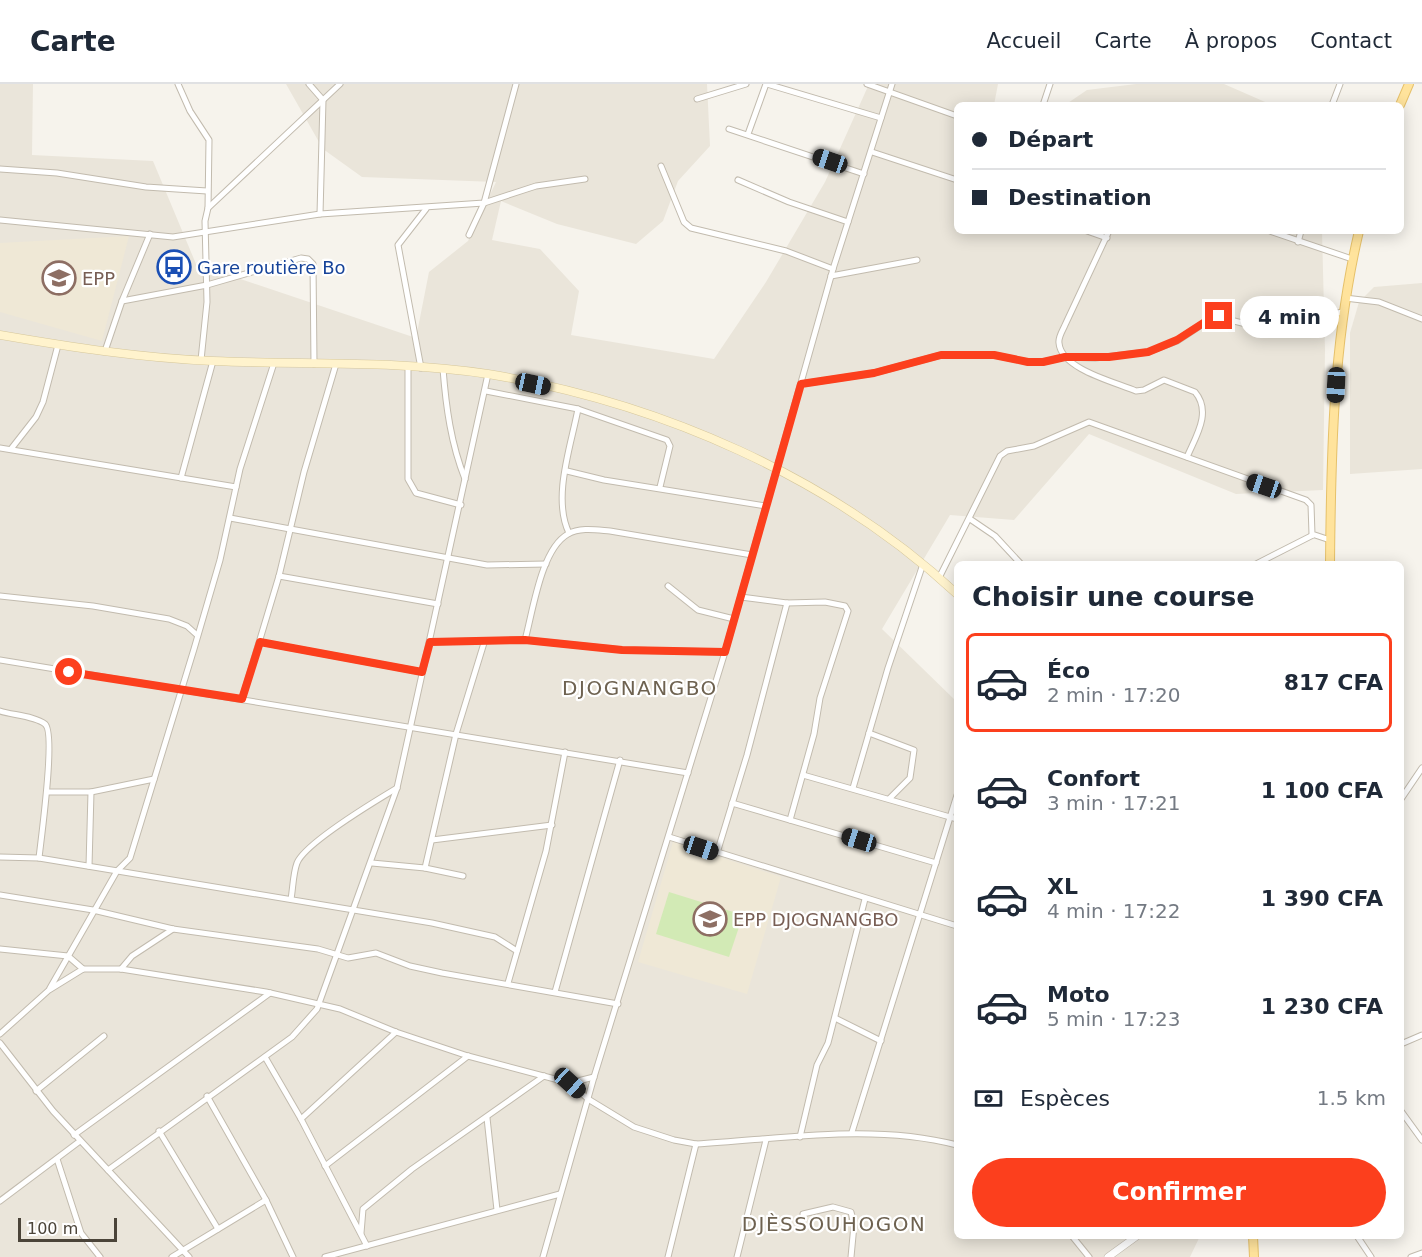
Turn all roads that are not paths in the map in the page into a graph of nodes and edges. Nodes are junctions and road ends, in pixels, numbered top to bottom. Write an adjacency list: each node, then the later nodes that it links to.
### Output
1 (178, 84): 29 (street)
2 (309, 84): 14 (street)
3 (340, 84): 14 (street)
4 (516, 84): 30 (street)
5 (746, 84): 13 (street)
6 (766, 84): 19 (street); 21 (street)
7 (867, 84): 12 (street)
8 (892, 84): 12 (street)
9 (1050, 84): 15 (street)
10 (1340, 84): 16 (street)
11 (1409, 84): 17 (main road)
12 (889, 94): 18 (street); 19 (street)
13 (698, 99)
14 (323, 100): 31 (street); 33 (street)
15 (1044, 102)
16 (1333, 102)
17 (1401, 102)
18 (954, 115)
19 (881, 118): 22 (street)
20 (729, 129): 21 (street)
21 (748, 134): 25 (street)
22 (872, 152): 25 (street); 27 (street)
23 (661, 166): 48 (street)
24 (0, 169): 29 (street)
25 (864, 174): 35 (street)
26 (585, 179): 30 (street)
27 (954, 179)
28 (738, 180): 35 (street)
29 (207, 191): 31 (street)
30 (484, 203): 32 (street); 43 (street)
31 (208, 208): 36 (street)
32 (426, 209): 33 (street); 65 (street)
33 (320, 214): 36 (street)
34 (0, 220): 37 (street)
35 (848, 222): 48 (street)
36 (205, 233): 37 (street); 50 (street)
37 (150, 234): 52 (street)
38 (1096, 234): 44 (street)
39 (1108, 234): 44 (street)
40 (1278, 234): 45 (street)
41 (1300, 234): 45 (street)
42 (1358, 234): 46 (main road)
43 (469, 235)
44 (1107, 238): 58 (street)
45 (1298, 242): 46 (street)
46 (1352, 259): 51 (main road)
47 (917, 260): 49 (street)
48 (833, 269): 49 (street)
49 (831, 276): 68 (street)
50 (207, 285): 52 (street); 59 (street); 62 (street)
51 (1345, 298): 53 (main road); 54 (street)
52 (122, 301): 57 (street)
53 (1342, 312): 58 (street); 87 (main road)
54 (1422, 319)
55 (0, 335): 56 (main road)
56 (58, 345): 57 (main road); 72 (street)
57 (105, 351): 59 (main road)
58 (1065, 357): 68 (street); 73 (street)
59 (201, 360): 60 (main road)
60 (213, 361): 61 (main road); 76 (street)
61 (274, 363): 62 (main road); 78 (street)
62 (314, 364): 63 (main road)
63 (336, 364): 64 (main road); 84 (street)
64 (408, 368): 65 (main road); 80 (street)
65 (421, 368): 66 (main road)
66 (443, 369): 67 (main road); 77 (street)
67 (488, 374): 69 (street); 74 (main road)
68 (801, 384): 74 (street)
69 (486, 391): 70 (street); 77 (street)
70 (578, 409): 75 (street); 79 (street)
71 (0, 448): 72 (street)
72 (11, 449): 76 (street)
73 (1187, 457): 83 (street); 86 (street)
74 (777, 470): 81 (street); 94 (main road)
75 (567, 471): 79 (street); 85 (street)
76 (181, 477): 78 (street)
77 (465, 481): 80 (street)
78 (236, 487): 82 (street)
79 (660, 487): 81 (street)
80 (461, 505): 89 (street)
81 (766, 506): 88 (street)
82 (230, 518): 84 (street); 104 (street)
83 (970, 519): 90 (street); 96 (street)
84 (290, 529): 89 (street); 95 (street)
85 (569, 532): 88 (street); 93 (street)
86 (1313, 535): 87 (street); 91 (street)
87 (1330, 540): 92 (main road)
88 (752, 555): 100 (street)
89 (449, 559): 93 (street); 102 (street)
90 (1018, 561)
91 (1262, 561)
92 (1330, 561)
93 (546, 564): 105 (street)
94 (923, 564): 96 (main road); 116 (street)
95 (279, 576): 102 (street); 106 (street)
96 (939, 578): 98 (main road)
97 (668, 586): 103 (street)
98 (954, 591)
99 (0, 596): 104 (street)
100 (741, 597): 101 (street); 103 (street)
101 (787, 603): 122 (street); 130 (street)
102 (438, 604): 107 (street)
103 (734, 619): 109 (street)
104 (197, 635): 112 (street)
105 (525, 640): 108 (street); 109 (street)
106 (260, 642): 111 (street); 113 (street)
107 (430, 642): 108 (street); 111 (street)
108 (484, 643): 117 (street)
109 (725, 652): 121 (street)
110 (0, 660): 112 (street)
111 (422, 672): 115 (street)
112 (180, 690): 113 (street); 123 (street)
113 (242, 699): 115 (street)
114 (0, 711): 126 (street)
115 (410, 728): 117 (street); 124 (street)
116 (869, 733): 125 (street); 129 (street)
117 (456, 734): 118 (street); 137 (street)
118 (565, 752): 119 (street); 135 (street)
119 (620, 760): 121 (street); 163 (street)
120 (1422, 768): 128 (street)
121 (688, 773): 136 (street)
122 (803, 775): 125 (street); 134 (street)
123 (154, 779): 127 (street); 145 (street)
124 (397, 788): 141 (street); 148 (street)
125 (853, 788): 129 (street)
126 (47, 792): 127 (street); 140 (street)
127 (91, 792): 143 (street)
128 (1404, 795)
129 (890, 798): 132 (street)
130 (732, 802): 134 (street); 138 (street)
131 (954, 804): 132 (street)
132 (950, 817): 133 (street); 142 (street)
133 (954, 818)
134 (790, 820): 142 (street)
135 (552, 825): 137 (street); 156 (street)
136 (669, 837): 138 (street); 166 (street)
137 (432, 840): 144 (street)
138 (717, 853): 149 (street)
139 (0, 857): 140 (street)
140 (39, 858): 143 (street)
141 (372, 862): 144 (street); 150 (street)
142 (936, 863): 152 (street)
143 (89, 866): 145 (street)
144 (425, 868): 146 (street)
145 (117, 871): 148 (street); 151 (street)
146 (463, 876)
147 (0, 895): 151 (street)
148 (291, 899): 150 (street)
149 (865, 899): 152 (street); 167 (street)
150 (353, 909): 156 (street); 157 (street)
151 (93, 910): 154 (street); 158 (street)
152 (920, 915): 153 (street); 172 (street)
153 (954, 925)
154 (173, 929): 157 (street); 160 (street)
155 (0, 950): 158 (street)
156 (517, 951): 161 (street)
157 (337, 954): 161 (street); 165 (street)
158 (68, 956): 159 (street); 162 (street)
159 (83, 969): 160 (street); 162 (street)
160 (121, 969): 164 (street)
161 (508, 983): 163 (street)
162 (49, 990): 169 (street)
163 (555, 992): 166 (street)
164 (270, 993): 165 (street); 188 (street)
165 (319, 1003): 168 (street); 176 (street)
166 (618, 1004): 178 (street)
167 (835, 1018): 172 (street); 189 (street)
168 (396, 1032): 175 (street); 185 (street)
169 (0, 1034)
170 (104, 1036): 180 (street)
171 (1421, 1039): 174 (street)
172 (880, 1041): 187 (street)
173 (0, 1043): 180 (street)
174 (1404, 1044)
175 (468, 1056): 177 (street); 196 (street)
176 (265, 1057): 181 (street); 185 (street)
177 (544, 1076): 179 (street); 184 (street)
178 (594, 1077): 179 (street); 182 (street)
179 (570, 1083): 182 (street)
180 (36, 1091): 188 (street)
181 (207, 1096): 186 (street); 199 (street)
182 (588, 1099): 193 (street); 198 (street)
183 (1404, 1115): 191 (street)
184 (487, 1118): 201 (street); 203 (street)
185 (301, 1119): 196 (street)
186 (159, 1131): 197 (street); 205 (street)
187 (852, 1132): 189 (street); 194 (street)
188 (74, 1135): 192 (street)
189 (801, 1137): 190 (street)
190 (766, 1140): 193 (street); 221 (street)
191 (1422, 1140)
192 (80, 1141): 195 (street); 197 (street)
193 (696, 1144): 220 (street)
194 (954, 1144)
195 (57, 1159): 200 (street); 214 (street)
196 (325, 1166): 202 (street)
197 (108, 1170): 212 (street)
198 (560, 1194): 203 (street); 219 (street)
199 (266, 1200): 205 (street); 217 (street)
200 (0, 1201)
201 (363, 1209): 202 (street); 206 (street)
202 (348, 1210): 206 (street)
203 (497, 1210): 211 (street)
204 (803, 1214): 222 (street)
205 (218, 1229): 212 (street)
206 (361, 1233): 211 (street)
207 (1074, 1239): 223 (street)
208 (1133, 1239): 224 (street)
209 (1253, 1239): 225 (main road)
210 (1358, 1239): 226 (street)
211 (367, 1246): 218 (street)
212 (183, 1250): 215 (street); 216 (street)
213 (1422, 1253): 227 (street)
214 (100, 1257)
215 (172, 1257)
216 (189, 1257)
217 (293, 1257)
218 (325, 1257)
219 (543, 1257)
220 (668, 1257)
221 (737, 1257)
222 (851, 1257)
223 (1089, 1257)
224 (1108, 1257)
225 (1254, 1257)
226 (1371, 1257)
227 (1410, 1257)

